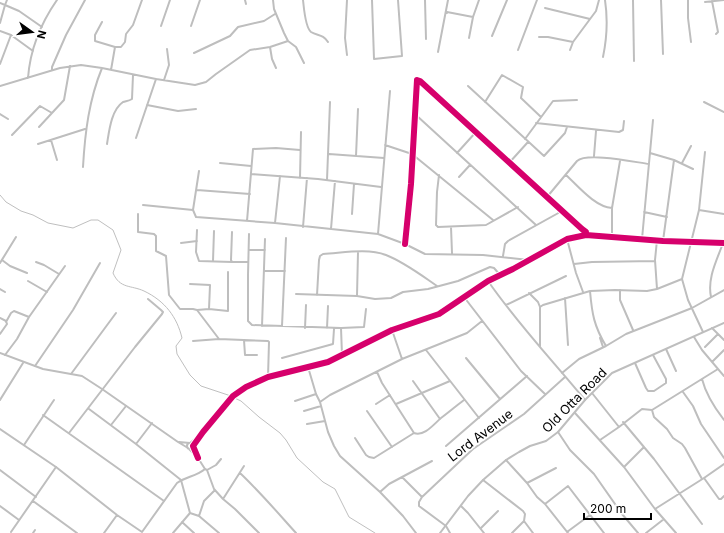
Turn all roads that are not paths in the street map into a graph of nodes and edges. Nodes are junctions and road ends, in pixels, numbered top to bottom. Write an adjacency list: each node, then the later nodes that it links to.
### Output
1 (7, 0): 30 (street)
2 (52, 0): 25 (street)
3 (85, 0): 69 (street)
4 (142, 0): 53 (street)
5 (170, 0): 38 (street)
6 (200, 0): 39 (street)
7 (245, 0): 29 (street)
8 (273, 0): 32 (street)
9 (303, 0): 49 (street)
10 (347, 0): 61 (street)
11 (372, 0): 12 (street)
12 (398, 0)
13 (425, 0): 47 (street)
14 (448, 0): 33 (street)
15 (479, 0): 34 (street)
16 (506, 0): 44 (street)
17 (537, 0): 50 (street)
18 (599, 0): 35 (street)
19 (605, 0): 62 (street)
20 (633, 0): 63 (street)
21 (661, 0): 22 (street); 60 (street)
22 (664, 0)
23 (688, 0): 52 (street)
24 (724, 0): 26 (street)
25 (56, 1): 40 (street)
26 (712, 1): 27 (street); 42 (street)
27 (705, 2)
28 (0, 3): 30 (street)
29 (246, 4)
30 (5, 5): 37 (street); 40 (street)
31 (544, 8): 35 (street)
32 (275, 14): 48 (street); 59 (street)
33 (445, 15): 34 (street); 58 (street)
34 (473, 17): 46 (street)
35 (590, 18): 51 (street)
36 (102, 22): 53 (street)
37 (0, 23)
38 (160, 26)
39 (191, 26)
40 (42, 27): 57 (street)
41 (0, 31): 43 (street)
42 (716, 34)
43 (11, 35): 57 (street); 65 (street)
44 (492, 36)
45 (539, 37): 51 (street)
46 (469, 38)
47 (426, 39)
48 (288, 41): 54 (street); 64 (street)
49 (328, 42)
50 (521, 42)
51 (574, 42): 56 (street)
52 (691, 42)
53 (115, 47): 70 (street)
54 (270, 47): 68 (street); 74 (street)
55 (167, 49): 74 (street)
56 (570, 50)
57 (33, 51): 72 (street)
58 (438, 52)
59 (194, 53)
60 (663, 54)
61 (347, 55)
62 (603, 57)
63 (634, 60)
64 (304, 63)
65 (0, 64)
66 (70, 66): 67 (street); 69 (street); 86 (street)
67 (102, 68): 70 (street); 96 (street)
68 (276, 68)
69 (52, 70): 72 (street)
70 (111, 70): 71 (street)
71 (133, 75): 73 (street); 106 (street)
72 (28, 78): 75 (street)
73 (156, 79): 74 (street); 82 (street)
74 (164, 80)
75 (0, 86)
76 (468, 86): 80 (street)
77 (390, 91): 107 (street)
78 (577, 100): 89 (street)
79 (330, 102): 113 (street)
80 (485, 102): 89 (street); 102 (street)
81 (704, 102): 85 (street)
82 (147, 105): 83 (street); 101 (street)
83 (196, 109)
84 (358, 109): 115 (street)
85 (724, 112)
86 (52, 113): 94 (street); 100 (street)
87 (0, 114): 90 (street)
88 (416, 115): 99 (street); 111 (street); 114 (street)
89 (540, 117): 93 (street)
90 (8, 119)
91 (653, 120): 112 (street)
92 (624, 121): 97 (street)
93 (536, 123): 95 (street); 102 (street)
94 (39, 127)
95 (567, 127): 97 (street); 104 (street)
96 (85, 129): 103 (street); 127 (street)
97 (596, 130): 116 (street)
98 (301, 132): 109 (street)
99 (476, 132): 111 (street); 122 (street)
100 (12, 135)
101 (136, 138)
102 (525, 139): 104 (street)
103 (52, 140): 105 (street); 118 (street)
104 (528, 142): 122 (street)
105 (38, 144)
106 (107, 144)
107 (385, 145): 114 (street); 117 (street)
108 (691, 146): 124 (street)
109 (300, 150): 126 (street); 135 (street)
110 (705, 152): 148 (street)
111 (456, 153): 125 (street)
112 (650, 153): 120 (street); 123 (street)
113 (329, 154): 115 (street); 137 (street)
114 (412, 154): 131 (street); 180 (street)
115 (356, 156): 117 (street)
116 (594, 156): 119 (street); 132 (street)
117 (384, 158): 140 (street)
118 (57, 160)
119 (620, 160): 123 (street); 146 (street)
120 (674, 160): 124 (street); 154 (street)
121 (220, 163): 126 (street)
122 (509, 163): 143 (street)
123 (649, 164): 150 (street)
124 (682, 164): 128 (street)
125 (470, 165): 134 (street); 145 (street)
126 (252, 166): 130 (street)
127 (83, 167)
128 (693, 169)
129 (199, 171): 141 (street)
130 (251, 174): 133 (street); 142 (street)
131 (439, 175): 155 (street); 160 (street)
132 (566, 175): 143 (street); 146 (street)
133 (280, 176): 135 (street); 157 (street)
134 (459, 177)
135 (300, 178): 136 (street)
136 (307, 178): 137 (street); 159 (street)
137 (328, 180): 138 (street)
138 (335, 182): 139 (street); 161 (street)
139 (354, 184): 140 (street); 152 (street)
140 (382, 187): 166 (street)
141 (197, 190): 142 (street); 147 (street)
142 (250, 194): 156 (street)
143 (547, 197): 149 (street)
144 (143, 205): 147 (street)
145 (518, 208): 155 (street); 158 (street)
146 (612, 208): 169 (street)
147 (193, 210): 156 (street)
148 (699, 210): 153 (street); 178 (street)
149 (562, 211): 158 (street); 167 (street)
150 (644, 212): 154 (street); 173 (street)
151 (138, 214): 233 (street)
152 (352, 214)
153 (724, 214)
154 (667, 217): 176 (street)
155 (493, 220): 160 (street)
156 (247, 221): 157 (street)
157 (275, 223): 159 (street)
158 (536, 225): 185 (street)
159 (303, 226): 161 (street)
160 (451, 227): 184 (street)
161 (331, 229): 166 (street)
162 (197, 230): 175 (street)
163 (214, 231): 188 (street)
164 (232, 232): 191 (street)
165 (250, 234): 181 (street)
166 (378, 234): 180 (street)
167 (586, 235): 169 (street); 172 (street)
168 (16, 237): 187 (street)
169 (612, 237): 173 (street)
170 (286, 238): 197 (street)
171 (265, 239): 182 (street)
172 (567, 239): 186 (street); 194 (street)
173 (642, 239): 174 (street)
174 (657, 240): 176 (street); 189 (street)
175 (197, 241): 177 (street); 188 (street)
176 (663, 241): 178 (street)
177 (181, 243)
178 (691, 243): 179 (street); 203 (street)
179 (724, 243): 220 (street)
180 (405, 244): 184 (street)
181 (249, 250): 182 (street); 192 (street)
182 (265, 250): 196 (street)
183 (358, 252): 207 (street); 218 (street); 219 (street)
184 (452, 254): 185 (street)
185 (503, 256): 186 (street)
186 (530, 260): 201 (street)
187 (1, 261): 199 (street)
188 (213, 261): 191 (street)
189 (655, 261): 194 (street); 209 (street)
190 (36, 262): 200 (street)
191 (232, 262): 192 (street)
192 (248, 262): 240 (street)
193 (100, 263): 275 (street)
194 (574, 264): 215 (street)
195 (65, 266): 200 (street)
196 (264, 270): 197 (street); 240 (street)
197 (285, 271): 241 (street)
198 (228, 272): 231 (street)
199 (27, 273)
200 (59, 274): 214 (street)
201 (500, 275): 205 (street); 207 (street)
202 (566, 276): 216 (street)
203 (682, 279): 209 (street); 230 (street)
204 (28, 281): 214 (street)
205 (488, 281): 221 (street); 226 (street)
206 (190, 284): 231 (street)
207 (437, 286): 219 (street)
208 (0, 289): 213 (street)
209 (657, 289): 210 (street)
210 (620, 290): 212 (street); 248 (street)
211 (724, 290): 220 (street)
212 (590, 291): 215 (street); 259 (street)
213 (5, 292)
214 (47, 292): 235 (street)
215 (583, 292): 222 (street)
216 (529, 293): 224 (street); 226 (street)
217 (296, 294): 218 (street)
218 (317, 294): 219 (street)
219 (357, 296)
220 (711, 297): 230 (street)
221 (464, 298): 237 (street); 247 (street)
222 (565, 298): 227 (street); 257 (street)
223 (148, 299): 291 (street)
224 (538, 302): 227 (street); 229 (street)
225 (306, 305): 242 (street)
226 (506, 305): 258 (street)
227 (543, 305): 229 (street)
228 (328, 306): 243 (street)
229 (540, 307): 258 (street)
230 (692, 308): 248 (street); 249 (street)
231 (209, 309): 233 (street)
232 (366, 309): 245 (street)
233 (197, 310): 253 (street)
234 (116, 313): 283 (street)
235 (29, 317): 238 (street); 268 (street)
236 (0, 318): 238 (street)
237 (482, 321): 262 (street); 285 (street)
238 (6, 322): 250 (street)
239 (724, 323): 246 (street, Old Otta Road)
240 (262, 326): 241 (street)
241 (282, 327): 242 (street)
242 (305, 328): 243 (street)
243 (327, 328): 244 (street)
244 (334, 328): 245 (street); 269 (street)
245 (341, 328): 267 (street)
246 (712, 328): 249 (street, Old Otta Road); 251 (street)
247 (392, 330): 267 (street); 270 (street)
248 (634, 330): 259 (street)
249 (703, 332): 252 (street, Old Otta Road)
250 (0, 334)
251 (718, 334): 256 (street); 260 (street)
252 (694, 337): 261 (street, Old Otta Road); 272 (street)
253 (219, 339): 254 (street); 255 (street)
254 (193, 340)
255 (244, 340): 266 (street); 284 (street)
256 (724, 340)
257 (568, 345)
258 (540, 346): 281 (street)
259 (604, 347): 281 (street)
260 (705, 347)
261 (666, 349): 265 (street, Old Otta Road); 278 (street)
262 (426, 350): 270 (street); 290 (street)
263 (724, 350): 272 (street)
264 (0, 353): 268 (street)
265 (653, 354): 274 (street, Old Otta Road); 274 (street)
266 (257, 355)
267 (342, 355): 276 (street)
268 (5, 356): 273 (street)
269 (282, 358)
270 (402, 358): 280 (street)
271 (466, 358): 298 (street)
272 (712, 362): 277 (street)
273 (23, 363): 275 (street); 299 (street)
274 (635, 363): 293 (street, Old Otta Road)
275 (35, 366): 283 (street)
276 (308, 367): 284 (street); 294 (street)
277 (718, 369): 282 (street); 288 (street)
278 (676, 371)
279 (724, 371): 282 (street)
280 (377, 372): 297 (street); 304 (street)
281 (562, 373): 287 (street)
282 (722, 373): 286 (street)
283 (71, 374): 291 (street)
284 (268, 376): 325 (street)
285 (527, 376): 296 (street); 298 (street)
286 (724, 376)
287 (565, 377): 296 (street, Lord Avenue); 302 (street)
288 (702, 379): 292 (street); 317 (street)
289 (413, 381): 295 (street)
290 (450, 381): 295 (street); 301 (street)
291 (102, 388): 307 (street); 309 (street)
292 (684, 392): 310 (street); 341 (street)
293 (592, 393): 302 (street, Old Otta Road); 323 (street)
294 (316, 394): 303 (street); 304 (street)
295 (421, 394): 306 (street); 316 (street)
296 (545, 394): 363 (street, Lord Avenue)
297 (390, 395): 305 (street); 306 (street)
298 (500, 399): 315 (street)
299 (0, 400)
300 (54, 400): 314 (street)
301 (464, 400): 315 (street); 316 (street)
302 (584, 400): 313 (street, Old Otta Road)
303 (295, 401)
304 (320, 402): 308 (street)
305 (376, 404)
306 (396, 404): 327 (street)
307 (126, 406): 320 (street); 322 (street)
308 (321, 406): 311 (street); 318 (street)
309 (88, 409): 322 (street); 328 (street)
310 (652, 410): 319 (street); 354 (street)
311 (304, 411)
312 (367, 411): 339 (street)
313 (575, 413): 326 (street, Old Otta Road); 330 (street)
314 (44, 414): 328 (street); 334 (street)
315 (479, 418): 336 (street)
316 (440, 419): 327 (street)
317 (724, 420)
318 (325, 421): 321 (street); 359 (street)
319 (623, 422): 323 (street); 337 (street)
320 (152, 423): 331 (street); 333 (street)
321 (307, 424)
322 (111, 426): 333 (street)
323 (619, 427): 330 (street)
324 (0, 429): 334 (street)
325 (203, 432): 332 (street); 335 (street)
326 (558, 432): 343 (street, Old Otta Road); 400 (street)
327 (414, 433): 339 (street)
328 (69, 434): 366 (street)
329 (355, 438): 339 (street)
330 (600, 440): 348 (street)
331 (178, 442): 332 (street); 338 (street)
332 (190, 443): 335 (street); 338 (street)
333 (136, 444): 355 (street)
334 (24, 445): 347 (street)
335 (193, 446): 338 (street); 340 (street)
336 (446, 446)
337 (644, 446): 348 (street); 360 (street)
338 (188, 448): 340 (street)
339 (392, 448)
340 (198, 458): 351 (street)
341 (724, 458)
342 (221, 459): 351 (street)
343 (506, 460): 356 (street, Old Otta Road); 357 (street)
344 (432, 461): 353 (street)
345 (724, 464): 354 (street)
346 (244, 466): 352 (street)
347 (56, 467): 362 (street); 373 (street)
348 (624, 467): 370 (street)
349 (556, 468): 357 (street)
350 (0, 470): 362 (street)
351 (206, 470): 355 (street); 358 (street)
352 (240, 473): 364 (street); 391 (street)
353 (402, 477): 359 (street); 363 (street)
354 (703, 479): 360 (street); 361 (street)
355 (181, 480): 366 (street); 372 (street)
356 (482, 480): 369 (street, Old Otta Road); 378 (street)
357 (527, 483): 367 (street)
358 (215, 490): 364 (street); 375 (street)
359 (380, 492): 392 (street)
360 (680, 494): 370 (street); 380 (street)
361 (724, 496)
362 (36, 497): 365 (street)
363 (422, 497): 381 (street)
364 (222, 499): 390 (street)
365 (33, 501): 377 (street); 385 (street)
366 (164, 501): 384 (street)
367 (545, 504): 374 (street); 398 (street)
368 (0, 506): 377 (street)
369 (461, 506): 381 (street, Old Otta Road); 382 (street)
370 (655, 509): 376 (street)
371 (498, 511): 382 (street)
372 (190, 513): 375 (street); 379 (street)
373 (117, 515): 384 (street); 386 (street)
374 (590, 515): 398 (street); 399 (street)
375 (199, 516): 389 (street)
376 (664, 519): 401 (street); 402 (street)
377 (19, 520): 383 (street)
378 (524, 521): 396 (street); 397 (street)
379 (182, 522): 387 (street); 388 (street)
380 (702, 524)
381 (446, 526): 393 (street, Old Otta Road); 394 (street)
382 (481, 528): 395 (street)
383 (11, 532)
384 (142, 532)
385 (77, 533)
386 (104, 533)
387 (173, 533)
388 (194, 533)
389 (219, 533)
390 (259, 533)
391 (296, 533)
392 (416, 533)
393 (440, 533)
394 (450, 533)
395 (484, 533)
396 (512, 533)
397 (533, 533)
398 (567, 533)
399 (604, 533)
400 (638, 533)
401 (646, 533)
402 (676, 533)

